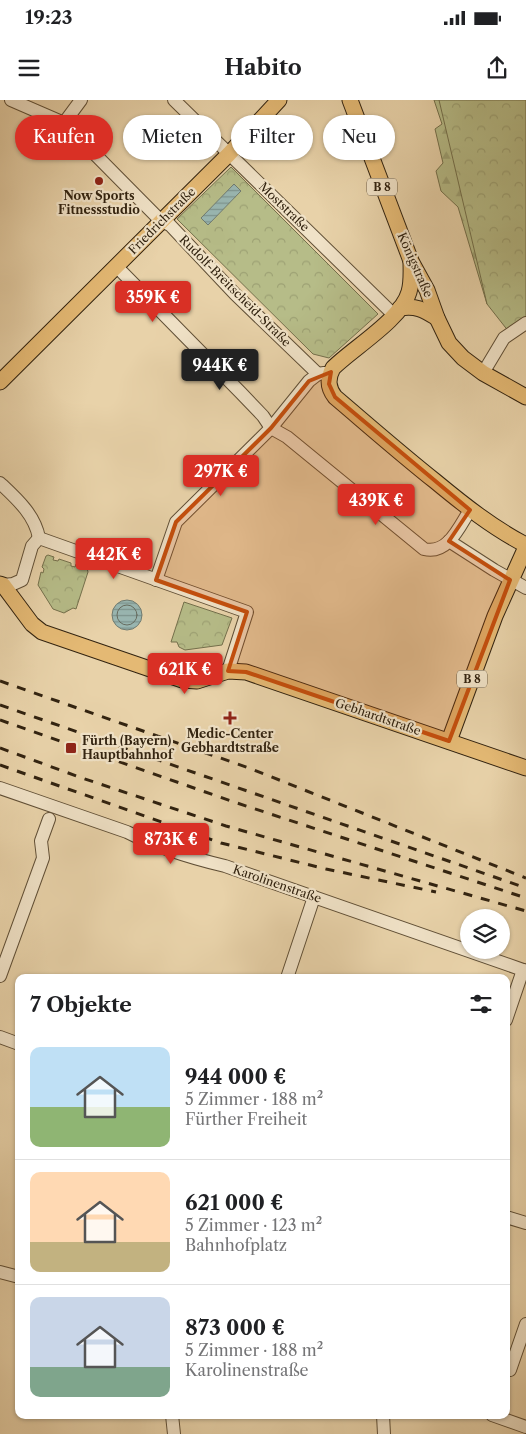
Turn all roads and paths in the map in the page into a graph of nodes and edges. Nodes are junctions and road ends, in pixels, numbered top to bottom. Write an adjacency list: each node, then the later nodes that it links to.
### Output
1 (11, 100): 6 (street, Rudolf-Breitscheid-Straße)
2 (81, 100): 7 (street)
3 (279, 100): 8 (main road, Friedrichstraße)
4 (350, 100): 11 (main road, Königstraße / B 8)
5 (178, 104): 8 (street, Moststraße)
6 (46, 115)
7 (70, 115)
8 (229, 154): 10 (main road, Friedrichstraße); 13 (street, Moststraße)
9 (101, 160): 10 (street, Rudolf-Breitscheid-Straße)
10 (161, 221): 12 (main road, Friedrichstraße); 17 (street, Rudolf-Breitscheid-Straße)
11 (411, 261): 13 (main road, B 8); 14 (main road, Königstraße / B 8)
12 (116, 266): 18 (main road, Friedrichstraße); 20 (street)
13 (397, 312): 14 (main road); 17 (main road, B 8)
14 (437, 318): 16 (main road, B 8)
15 (526, 323): 16 (street)
16 (483, 373): 19 (main road, B 8)
17 (326, 377): 20 (street); 22 (main road, Rudolf-Breitscheid-Straße / B 8)
18 (0, 382)
19 (526, 398)
20 (271, 428): 24 (street); 26 (street)
21 (0, 483): 23 (street)
22 (470, 510): 24 (street); 25 (main road, Rudolf-Breitscheid-Straße / B 8)
23 (38, 533): 26 (street); 28 (street)
24 (449, 541): 27 (street)
25 (526, 546): 27 (main road, B 8)
26 (156, 580): 30 (street)
27 (510, 580): 29 (street); 31 (main road, B 8)
28 (2, 585): 30 (main road)
29 (526, 588)
30 (228, 671): 31 (main road, Gebhardtstraße)
31 (449, 741): 32 (main road, Gebhardtstraße)
32 (526, 768)
33 (0, 788): 35 (street, Karolinenstraße)
34 (49, 819): 36 (street)
35 (314, 897): 37 (street, Karolinenstraße); 38 (street)
36 (6, 942): 39 (street)
37 (524, 971): 40 (street)
38 (287, 974)
39 (0, 976)
40 (510, 1009)
41 (0, 1038): 42 (street)
42 (15, 1043)
43 (510, 1218): 44 (street)
44 (526, 1224)
45 (0, 1272): 46 (street)
46 (15, 1276)
47 (526, 1324): 48 (street)
48 (510, 1370)
49 (172, 1419): 53 (street)
50 (383, 1419): 54 (street)
51 (503, 1419): 52 (street)
52 (526, 1427)
53 (174, 1434)
54 (384, 1434)

